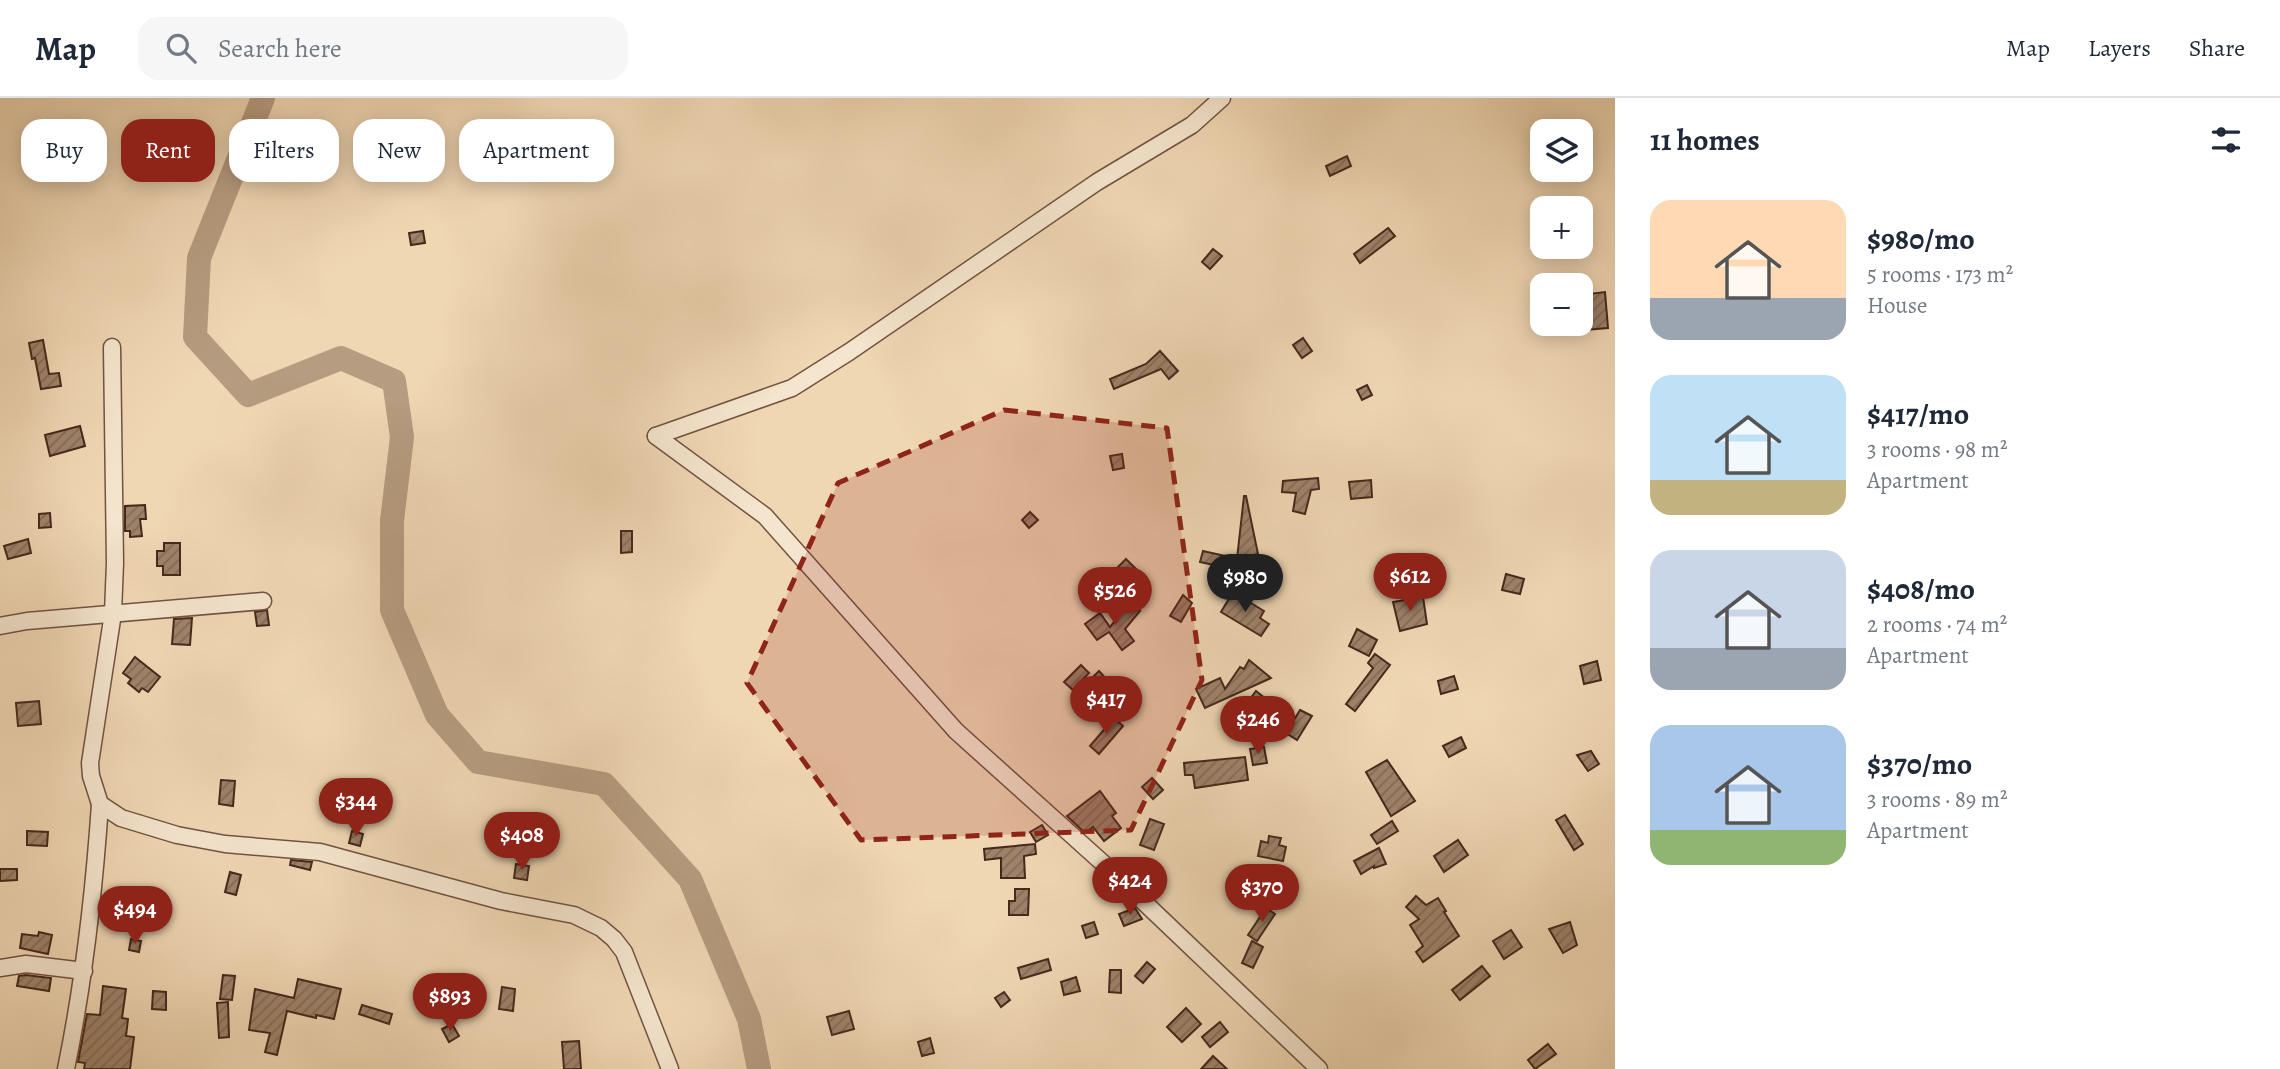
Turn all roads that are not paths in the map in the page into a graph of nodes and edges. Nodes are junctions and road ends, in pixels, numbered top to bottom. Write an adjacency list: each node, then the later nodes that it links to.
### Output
1 (1222, 98): 11 (street)
2 (112, 347): 4 (street)
3 (263, 601): 4 (street)
4 (113, 613): 5 (street); 6 (street)
5 (0, 626)
6 (100, 804): 8 (street); 10 (street)
7 (0, 968): 8 (street)
8 (84, 971): 9 (street)
9 (66, 1069)
10 (670, 1069)
11 (1319, 1069)

